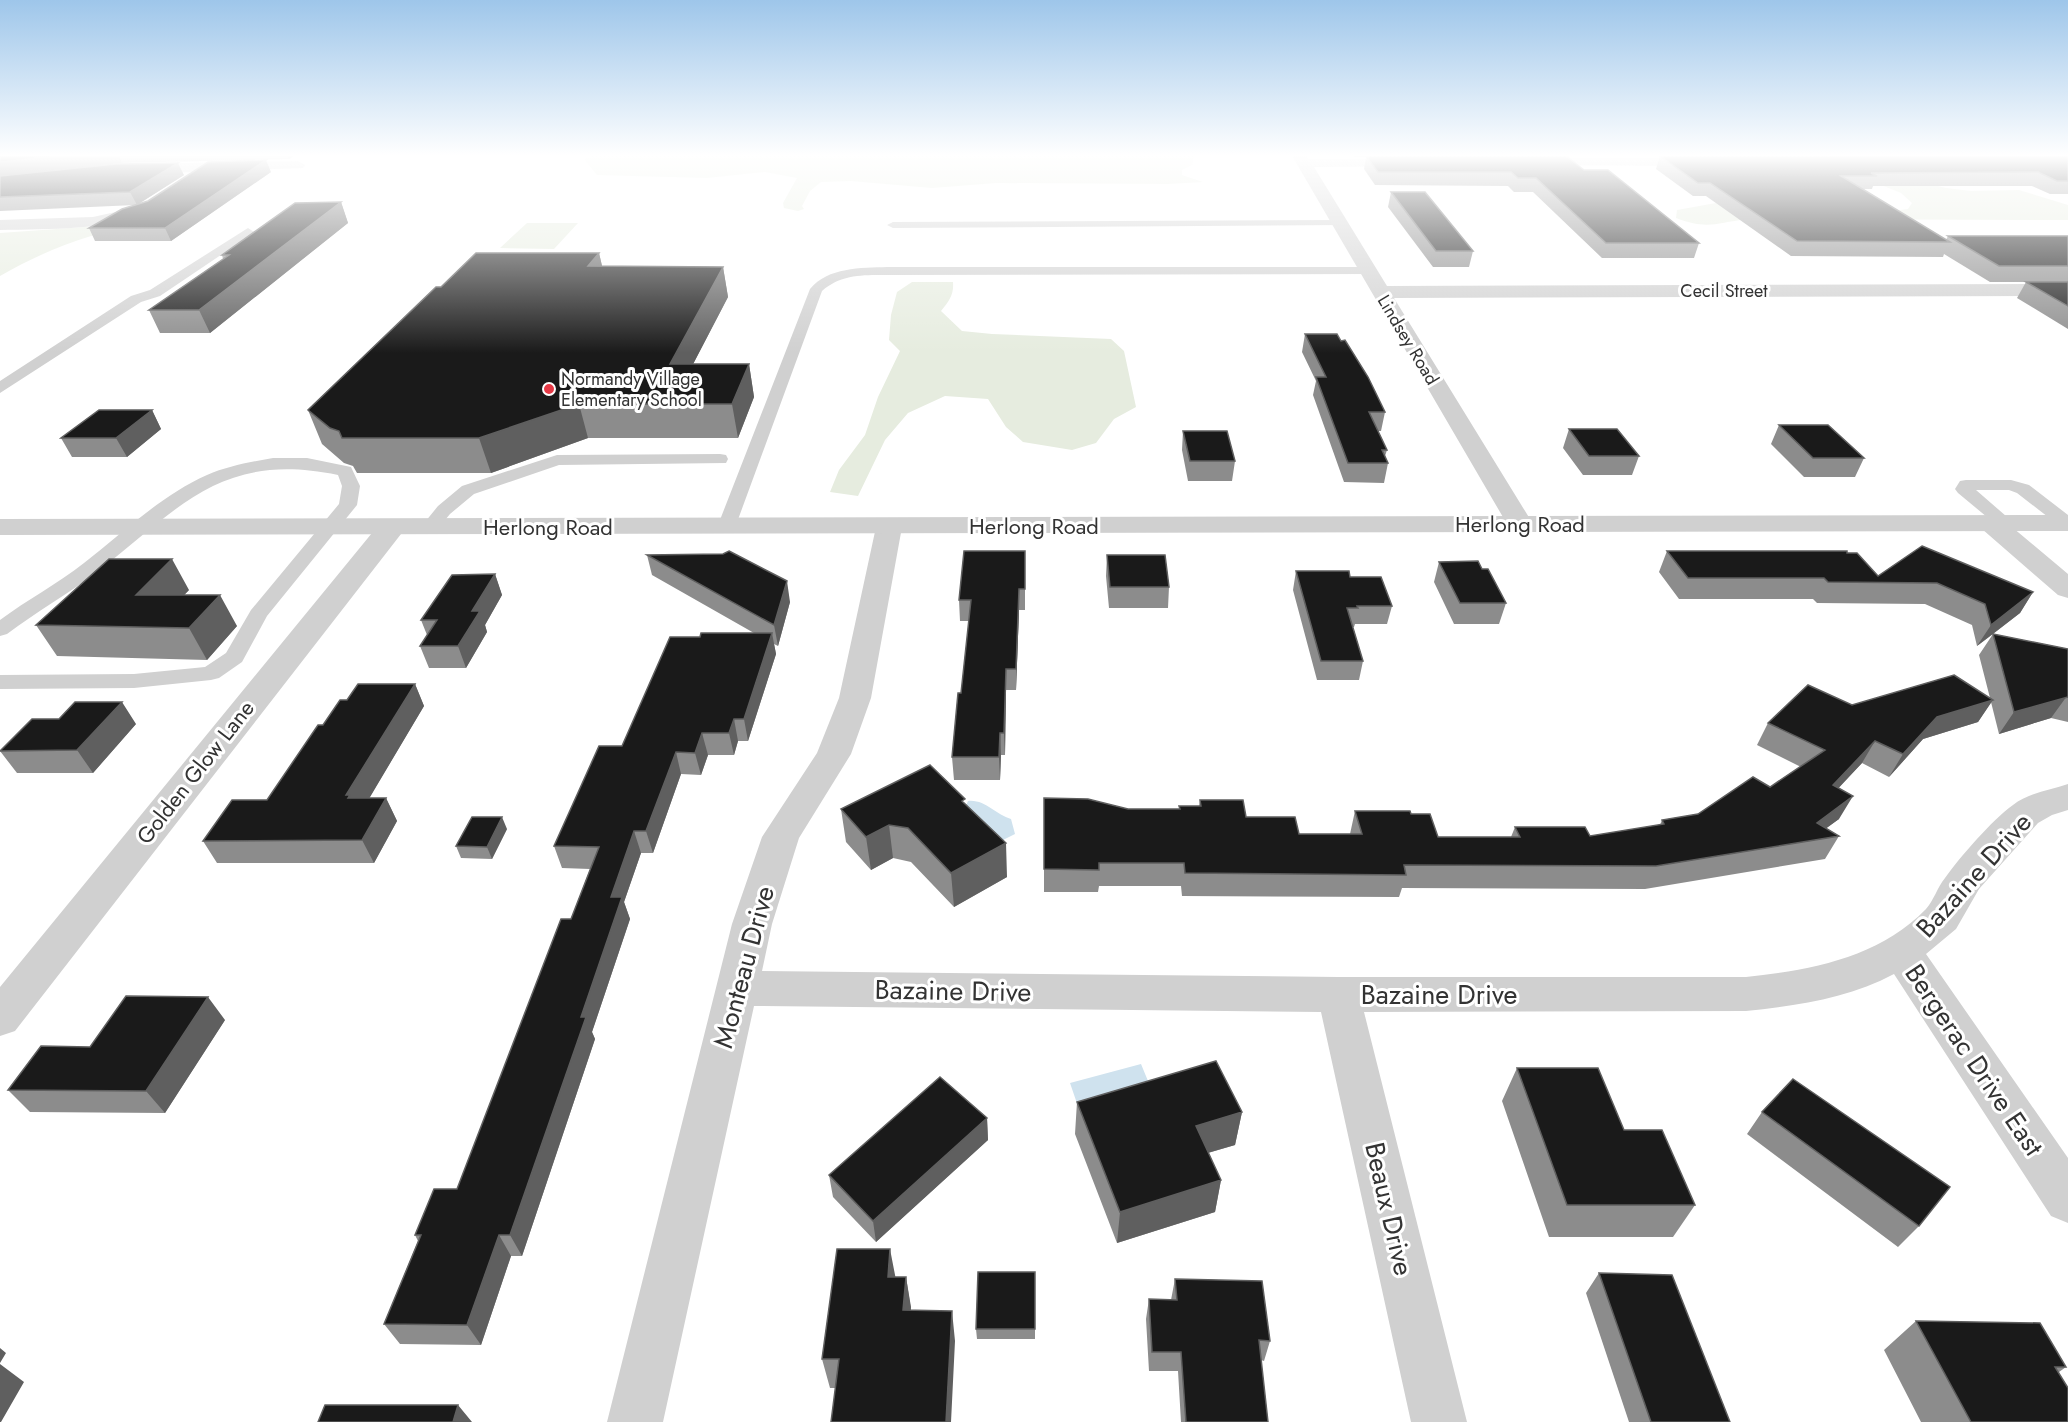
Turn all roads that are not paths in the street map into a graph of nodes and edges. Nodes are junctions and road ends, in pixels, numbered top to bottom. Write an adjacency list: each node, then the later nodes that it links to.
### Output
1 (102, 220): 4 (street)
2 (1338, 220): 3 (street, Lindsey Road)
3 (1340, 223): 5 (lane); 7 (street, Lindsey Road)
4 (0, 225)
5 (893, 225)
6 (248, 232): 10 (lane)
7 (1368, 271): 9 (street, Lindsey Road); 17 (lane)
8 (2068, 290): 9 (street, Cecil Street)
9 (1380, 292): 16 (street, Lindsey Road)
10 (155, 294): 11 (lane); 12 (lane)
11 (0, 388)
12 (0, 402)
13 (720, 459): 20 (lane)
14 (1998, 523): 15 (street, Herlong Road); 15 (lane); 16 (street, Herlong Road); 24 (street)
15 (2068, 523)
16 (1520, 524): 21 (street, Herlong Road)
17 (727, 525): 20 (street, Herlong Road); 21 (street, Herlong Road)
18 (0, 527): 22 (street, Herlong Road)
19 (330, 527): 22 (street, Herlong Road); 22 (lane); 23 (street, Herlong Road); 26 (lane)
20 (430, 527): 23 (street, Herlong Road)
21 (889, 527): 29 (street, Monteau Drive)
22 (141, 528): 25 (lane)
23 (391, 528): 31 (street, Golden Glow Lane)
24 (2068, 589)
25 (0, 630)
26 (0, 682)
27 (2068, 797): 28 (street, Bazaine Drive)
28 (1901, 951): 30 (street, Bazaine Drive); 32 (street, Bergerac Drive East)
29 (737, 988): 30 (street, Bazaine Drive); 33 (street, Monteau Drive)
30 (1338, 995): 34 (street, Beaux Drive)
31 (0, 1018)
32 (2068, 1199)
33 (635, 1422)
34 (1439, 1422)

